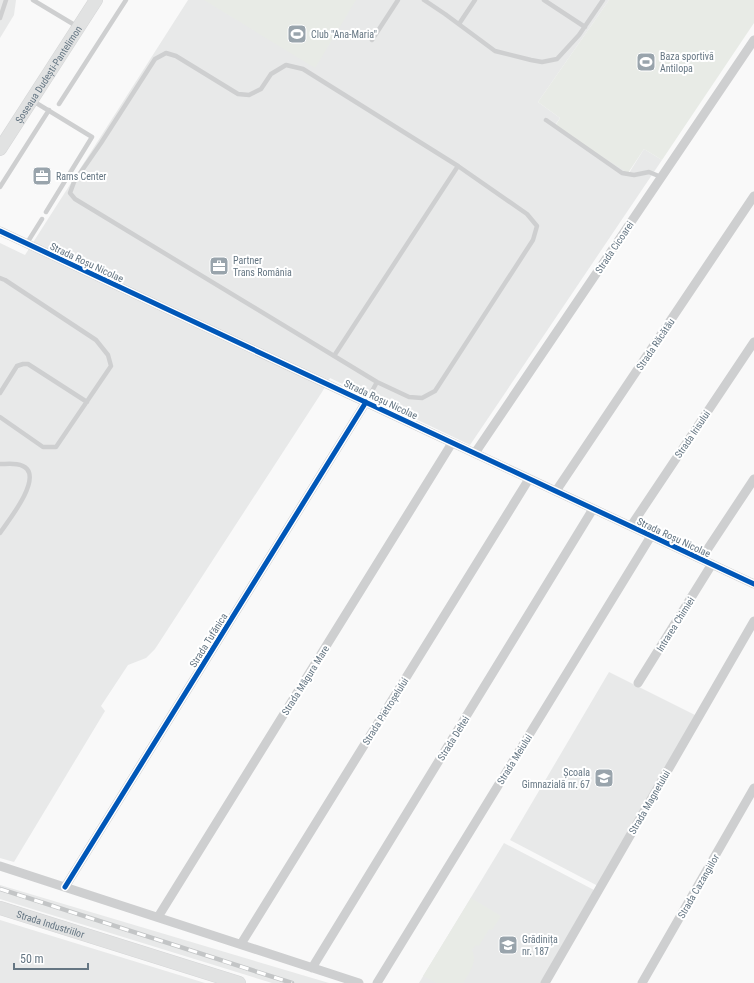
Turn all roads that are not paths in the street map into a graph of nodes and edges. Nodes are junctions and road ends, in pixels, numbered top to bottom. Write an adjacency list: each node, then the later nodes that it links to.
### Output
1 (6, 0): 10 (lane)
2 (33, 0): 12 (lane)
3 (96, 0): 12 (main road, Șoseaua Dudești-Pantelimon)
4 (126, 0): 17 (lane)
5 (398, 0): 14 (lane)
6 (424, 0): 11 (lane)
7 (475, 0): 11 (lane)
8 (544, 0): 13 (lane)
9 (603, 0): 13 (lane)
10 (0, 18)
11 (459, 24): 13 (lane)
12 (78, 27): 16 (main road, Șoseaua Dudești-Pantelimon)
13 (585, 27)
14 (372, 40)
15 (754, 40): 22 (street, Strada Cicoarei)
16 (32, 100): 18 (lane); 20 (main road, Șoseaua Dudești-Pantelimon)
17 (59, 104)
18 (49, 110): 23 (lane); 25 (lane)
19 (546, 120): 22 (lane)
20 (0, 149)
21 (458, 166): 31 (lane); 31 (lane); 32 (lane)
22 (661, 177): 38 (street, Strada Cicoarei)
23 (0, 187)
24 (754, 196): 42 (street, Strada Răcătău)
25 (46, 212)
26 (42, 219): 28 (lane)
27 (0, 231): 28 (street, Strada Roșu Nicolae)
28 (27, 244): 35 (street, Strada Roșu Nicolae)
29 (0, 278): 34 (lane)
30 (754, 342): 44 (street, Strada Irisului)
31 (334, 356): 32 (lane)
32 (377, 382): 35 (lane)
33 (0, 393): 34 (lane)
34 (87, 402): 36 (lane)
35 (366, 402): 37 (street, Strada Roșu Nicolae); 54 (street, Strada Tufănica)
36 (0, 417)
37 (452, 443): 38 (street, Strada Roșu Nicolae); 56 (street, Strada Măgura Mare)
38 (475, 453): 41 (street, Strada Roșu Nicolae)
39 (0, 464): 45 (lane)
40 (754, 478): 47 (street)
41 (529, 479): 42 (street, Strada Roșu Nicolae); 57 (street, Strada Pietroșelului)
42 (556, 491): 43 (street, Strada Roșu Nicolae)
43 (593, 509): 44 (street, Strada Roșu Nicolae); 58 (street, Strada Deltei)
44 (631, 526): 46 (street, Strada Roșu Nicolae)
45 (0, 533)
46 (651, 536): 47 (street, Strada Roșu Nicolae); 61 (street, Strada Meiului)
47 (701, 559): 48 (street, Strada Roșu Nicolae)
48 (712, 564): 49 (street, Strada Roșu Nicolae); 51 (street, Intrarea Chimiei)
49 (754, 584)
50 (754, 621): 62 (street, Strada Magnetului)
51 (638, 683)
52 (754, 788): 63 (street, Strada Cazangiilor)
53 (0, 866): 54 (street)
54 (65, 887): 56 (street)
55 (0, 908): 59 (main road, Strada Industriilor)
56 (158, 916): 57 (street)
57 (241, 944): 58 (street)
58 (312, 968): 60 (street)
59 (239, 983)
60 (359, 983)
61 (377, 983)
62 (545, 983)
63 (642, 983)

